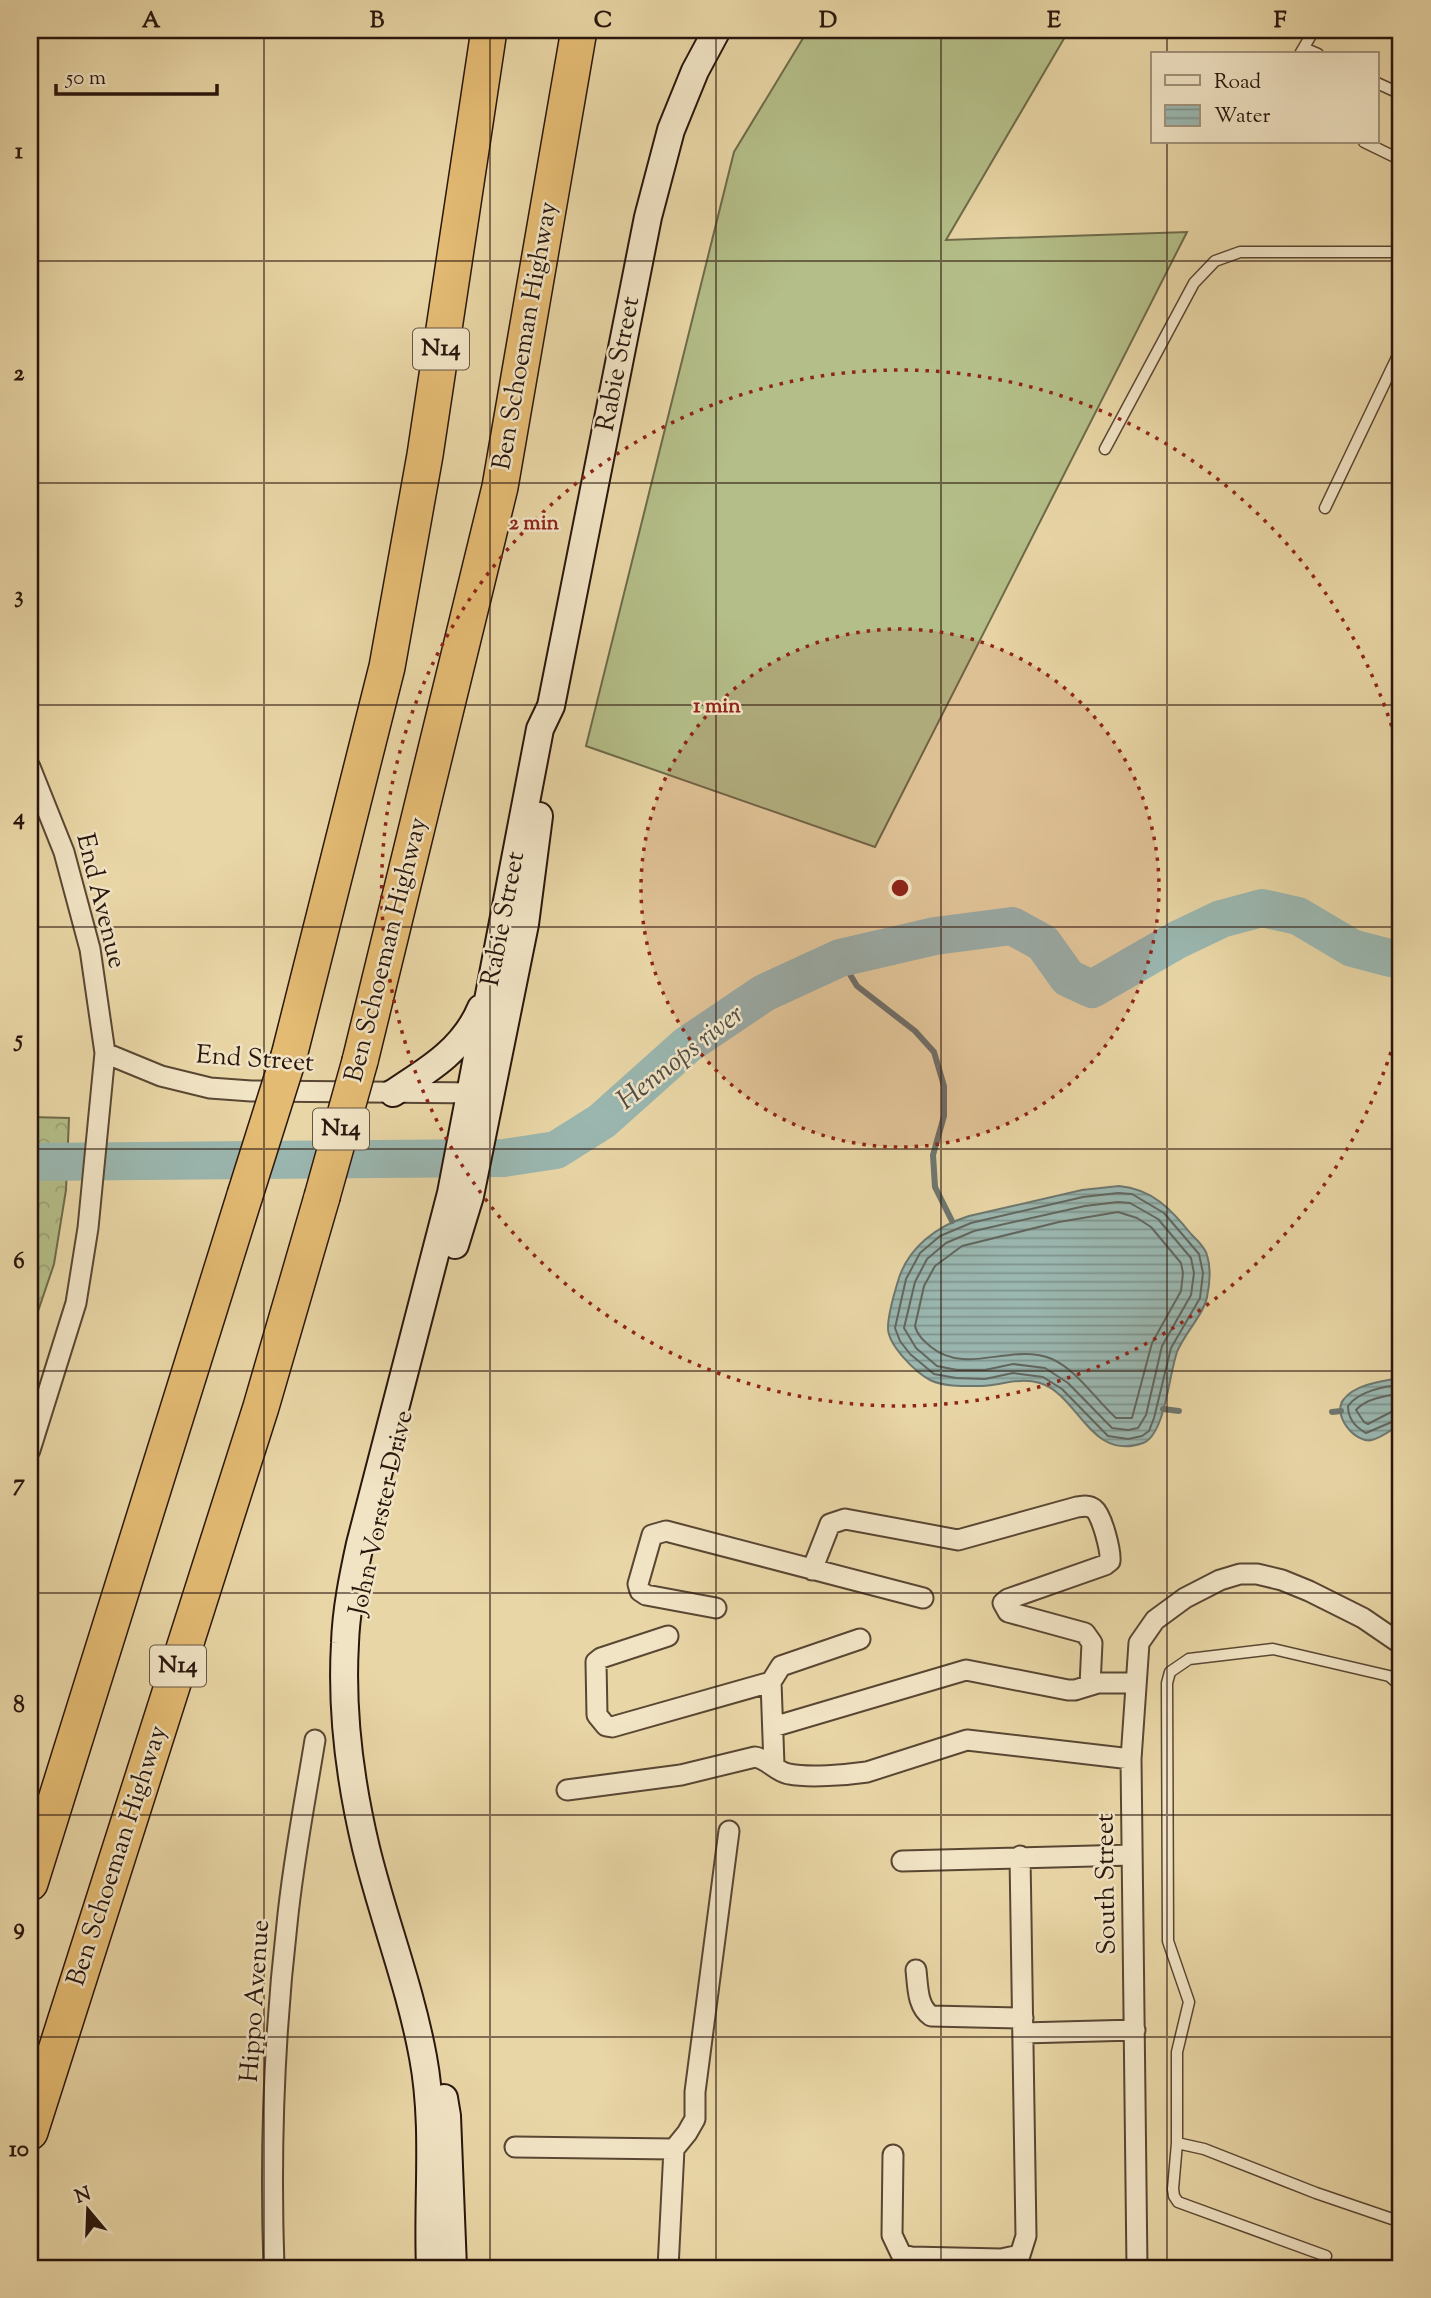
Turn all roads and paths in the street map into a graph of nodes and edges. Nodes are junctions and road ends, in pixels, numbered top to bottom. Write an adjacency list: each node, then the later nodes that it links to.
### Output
1 (489, 30): 41 (highway, N14, bridge)
2 (579, 30): 45 (highway, Ben Schoeman Highway / N14, bridge)
3 (717, 30): 14 (main road, Rabie Street)
4 (1314, 30): 5 (lane)
5 (1302, 51)
6 (1378, 83): 7 (lane)
7 (1401, 94)
8 (1368, 144): 9 (lane)
9 (1401, 160)
10 (1401, 252): 12 (lane)
11 (1401, 349): 13 (lane)
12 (1105, 449)
13 (1325, 508)
14 (551, 706): 16 (main road, Rabie Street); 19 (main road, Rabie Street)
15 (30, 767): 17 (street, End Avenue)
16 (492, 983): 18 (main road); 19 (main road, Rabie Street)
17 (105, 1053): 18 (street, End Street); 21 (street, End Avenue)
18 (393, 1093): 19 (street, End Street)
19 (481, 1093): 20 (main road, John Vorster Drive)
20 (460, 1194): 53 (main road, John Vorster Drive); 54 (main road, John Vorster Drive)
21 (30, 1450)
22 (812, 1570): 23 (street); 24 (street); 30 (street)
23 (923, 1598)
24 (716, 1608)
25 (668, 1636): 28 (street)
26 (860, 1639): 28 (street)
27 (1401, 1644): 29 (street, South Street)
28 (771, 1682): 32 (street)
29 (1136, 1683): 30 (street); 34 (street, South Street)
30 (1090, 1685): 32 (street)
31 (1401, 1686): 46 (lane)
32 (773, 1727): 35 (street)
33 (315, 1740): 52 (street, Hippo Avenue)
34 (1131, 1759): 35 (street); 38 (street, South Street)
35 (774, 1765): 36 (street)
36 (567, 1790)
37 (729, 1832): 48 (street)
38 (1132, 1854): 39 (street); 44 (street, South Street)
39 (1020, 1856): 40 (street); 43 (street)
40 (902, 1861)
41 (30, 1883)
42 (916, 1970): 43 (street)
43 (1023, 2025): 44 (street); 49 (street)
44 (1135, 2030): 56 (street, South Street)
45 (30, 2132)
46 (1177, 2143): 50 (lane); 51 (lane)
47 (515, 2147): 48 (street)
48 (674, 2149): 55 (street)
49 (893, 2155)
50 (1401, 2222)
51 (1326, 2256)
52 (274, 2268)
53 (430, 2268)
54 (453, 2268)
55 (668, 2268)
56 (1137, 2268)

